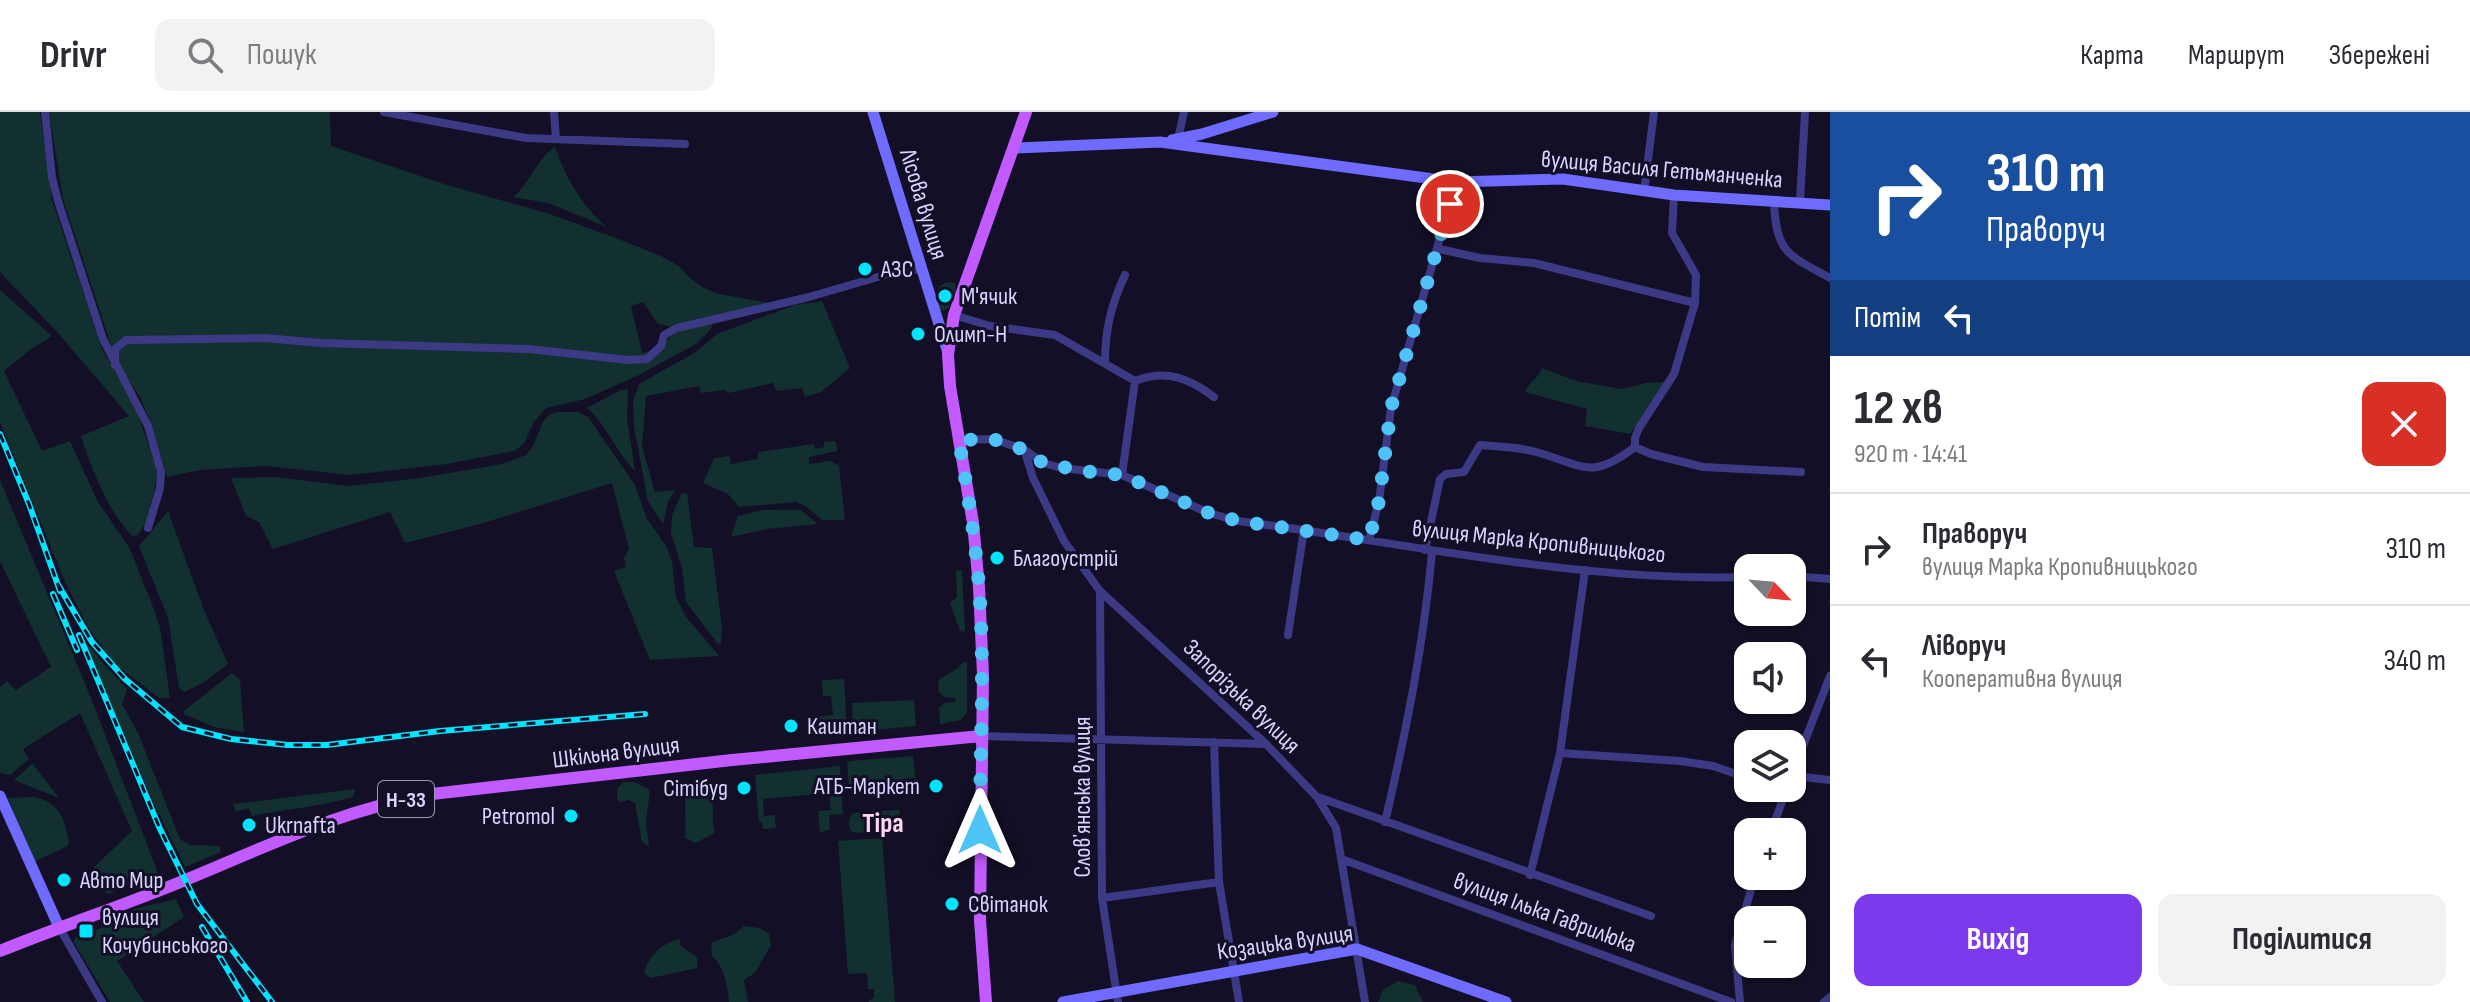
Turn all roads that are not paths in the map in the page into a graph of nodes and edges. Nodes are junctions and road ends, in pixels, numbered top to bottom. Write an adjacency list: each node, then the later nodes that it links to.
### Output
1 (45, 112): 29 (street)
2 (384, 112): 10 (street)
3 (554, 112): 10 (street)
4 (873, 112): 22 (street, Лісова вулиця)
5 (1026, 112): 14 (main road)
6 (1184, 112): 11 (street)
7 (1273, 112): 11 (street)
8 (1654, 112): 16 (street)
9 (1805, 112): 19 (street)
10 (556, 139): 13 (street)
11 (1178, 139): 12 (street)
12 (1160, 142): 14 (street, вулиця Василя Гетьманченка); 15 (street, вулиця Василя Гетьманченка)
13 (685, 144)
14 (1014, 148): 26 (main road)
15 (1456, 182): 16 (street, вулиця Василя Гетьманченка); 21 (street)
16 (1644, 192): 17 (street, вулиця Василя Гетьманченка)
17 (1674, 195): 18 (street, вулиця Василя Гетьманченка); 25 (street)
18 (1774, 202): 19 (street, вулиця Василя Гетьманченка); 24 (street)
19 (1800, 202): 20 (street, вулиця Василя Гетьманченка)
20 (1830, 205)
21 (1439, 249): 25 (street); 39 (street)
22 (921, 269): 27 (street, Лісова вулиця); 29 (street)
23 (1125, 275): 28 (street)
24 (1830, 278)
25 (1695, 303): 33 (street)
26 (954, 315): 27 (main road); 28 (street)
27 (948, 354): 32 (main road)
28 (1105, 363): 30 (street)
29 (115, 365): 37 (street)
30 (1135, 381): 31 (street); 36 (street)
31 (1214, 397)
32 (959, 440): 34 (street, вулиця Марка Кропивницького); 48 (main road)
33 (1635, 447): 35 (street); 40 (street)
34 (1025, 450): 36 (street, вулиця Марка Кропивницького); 45 (street, Запорізька вулиця)
35 (1801, 472)
36 (1122, 475): 38 (street, вулиця Марка Кропивницького)
37 (148, 528)
38 (1304, 529): 39 (street, вулиця Марка Кропивницького); 46 (street)
39 (1369, 540): 40 (street, вулиця Марка Кропивницького)
40 (1429, 551): 41 (street, вулиця Марка Кропивницького); 60 (street)
41 (1585, 570): 42 (street, вулиця Марка Кропивницького); 53 (street)
42 (1734, 576)
43 (1806, 577): 44 (street)
44 (1830, 579)
45 (1100, 591): 50 (street, Словʼянська вулиця); 52 (street, Запорізька вулиця)
46 (1288, 635)
47 (1830, 676): 49 (street)
48 (981, 736): 50 (street, Шкільна вулиця); 68 (main road, Шкільна вулиця / Н-33); 76 (main road)
49 (1806, 739)
50 (1103, 741): 51 (street, Шкільна вулиця); 66 (street, Словʼянська вулиця)
51 (1214, 742): 52 (street, Шкільна вулиця); 64 (street)
52 (1266, 744): 58 (street, Запорізька вулиця)
53 (1560, 753): 54 (street); 63 (street)
54 (1734, 773)
55 (1806, 777): 56 (street)
56 (1830, 780)
57 (0, 796): 68 (street)
58 (1317, 797): 59 (street); 61 (street, Запорізька вулиця)
59 (1350, 810): 60 (street); 61 (street)
60 (1385, 822): 63 (street)
61 (1336, 828): 62 (street, Запорізька вулиця)
62 (1344, 860): 69 (street, Запорізька вулиця); 81 (street, вулиця Ілька Гаврилюка)
63 (1530, 875): 67 (street)
64 (1219, 882): 66 (street); 71 (street)
65 (1751, 890): 82 (street)
66 (1102, 898): 72 (street, Словʼянська вулиця)
67 (1651, 916)
68 (59, 927): 70 (main road, Шкільна вулиця / Н-33); 75 (street)
69 (1357, 949): 71 (street, Козацька вулиця); 74 (street, Козацька вулиця); 79 (street, Запорізька вулиця)
70 (0, 951)
71 (1234, 970): 72 (street, Козацька вулиця); 78 (street)
72 (1117, 997): 77 (street, Козацька вулиця)
73 (1830, 997): 83 (street)
74 (1484, 998): 80 (street, Козацька вулиця)
75 (102, 1002)
76 (986, 1002)
77 (1063, 1002)
78 (1239, 1002)
79 (1365, 1002)
80 (1506, 1002)
81 (1731, 1002)
82 (1740, 1002)
83 (1824, 1002)

